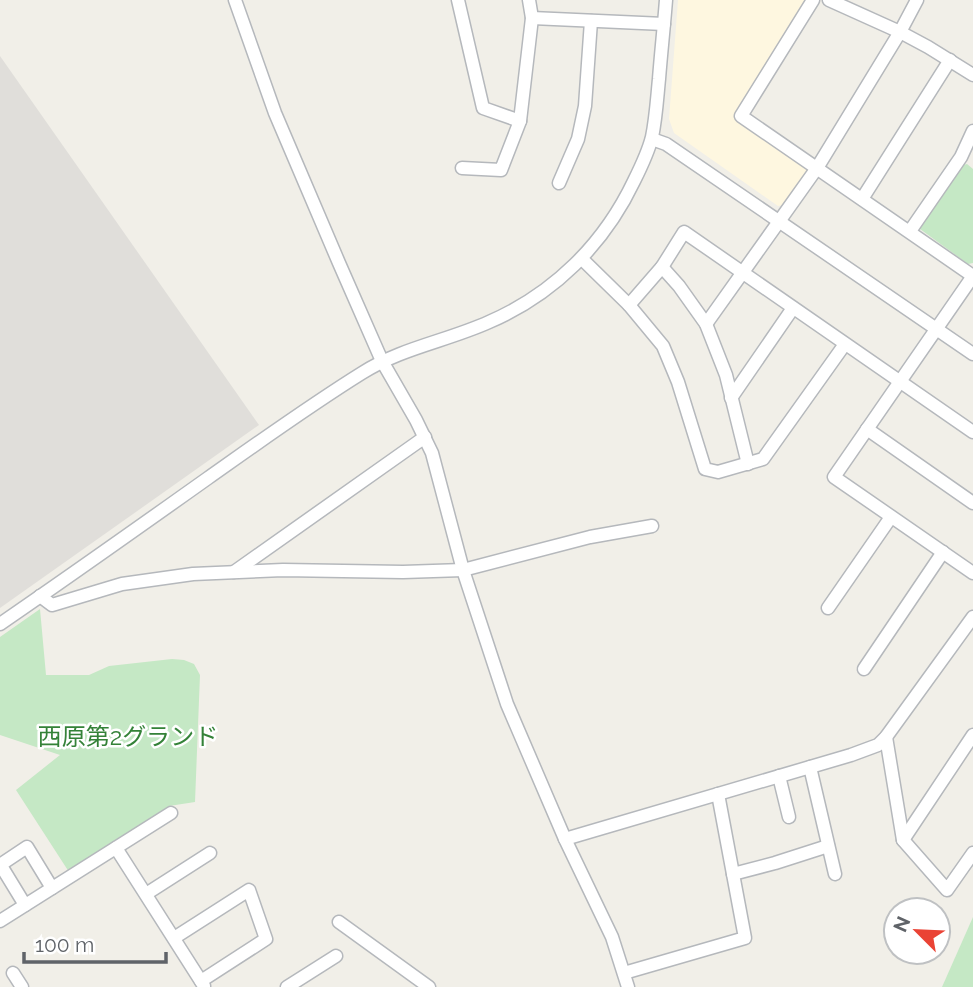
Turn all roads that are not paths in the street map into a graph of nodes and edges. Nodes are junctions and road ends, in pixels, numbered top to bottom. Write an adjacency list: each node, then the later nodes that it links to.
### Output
1 (235, 0): 34 (street)
2 (458, 0): 14 (street)
3 (529, 0): 8 (street)
4 (666, 0): 10 (street)
5 (813, 0): 20 (street)
6 (829, 0): 11 (street)
7 (916, 0): 11 (street)
8 (532, 18): 9 (street); 14 (street)
9 (591, 21): 10 (street); 21 (street)
10 (664, 24): 16 (street)
11 (900, 33): 12 (street); 20 (street)
12 (950, 60): 13 (street); 22 (street)
13 (973, 75)
14 (520, 121): 19 (street)
15 (973, 131): 17 (street)
16 (652, 139): 23 (street); 25 (street)
17 (961, 157): 18 (street); 24 (street)
18 (973, 166)
19 (462, 167)
20 (817, 168): 22 (street); 23 (street)
21 (559, 183)
22 (862, 199): 24 (street)
23 (780, 220): 27 (street); 31 (street)
24 (910, 231): 31 (street)
25 (582, 259): 28 (street); 34 (street)
26 (662, 267): 27 (street); 28 (street); 30 (street)
27 (743, 273): 29 (street); 30 (street)
28 (629, 305): 40 (street)
29 (793, 308): 32 (street); 36 (street)
30 (706, 324): 36 (street)
31 (937, 329): 33 (street); 35 (street)
32 (845, 344): 35 (street); 40 (street)
33 (973, 354)
34 (382, 361): 39 (street); 48 (street)
35 (900, 381): 37 (street); 38 (street)
36 (732, 398): 40 (street)
37 (867, 429): 41 (street); 42 (street)
38 (973, 432)
39 (425, 437): 45 (street); 46 (street)
40 (748, 464)
41 (973, 503)
42 (891, 517): 44 (street); 49 (street)
43 (652, 526): 45 (street)
44 (943, 552): 47 (street); 52 (street)
45 (463, 570): 46 (street); 60 (street)
46 (234, 572): 48 (street)
47 (973, 573)
48 (40, 596): 51 (street)
49 (828, 608)
50 (973, 617): 54 (street)
51 (0, 624)
52 (864, 669)
53 (973, 735): 61 (street)
54 (886, 737): 55 (street); 61 (street)
55 (810, 767): 56 (street); 62 (street)
56 (779, 776): 57 (street); 59 (street)
57 (718, 794): 60 (street); 67 (street)
58 (171, 813): 63 (street)
59 (789, 817)
60 (565, 839): 77 (street)
61 (902, 840): 65 (street)
62 (828, 846): 67 (street); 68 (street)
63 (116, 848): 69 (street); 70 (street)
64 (210, 853): 70 (street)
65 (973, 853)
66 (0, 864): 69 (street); 71 (street)
67 (733, 874): 77 (street)
68 (835, 874)
69 (52, 888): 71 (street)
70 (146, 894): 74 (street)
71 (25, 905): 72 (street)
72 (0, 921)
73 (339, 922): 81 (street)
74 (174, 938): 78 (street); 78 (street)
75 (336, 956): 80 (street)
76 (13, 973): 79 (street)
77 (624, 973): 82 (street)
78 (203, 984)
79 (22, 987)
80 (287, 987)
81 (429, 987)
82 (628, 987)

